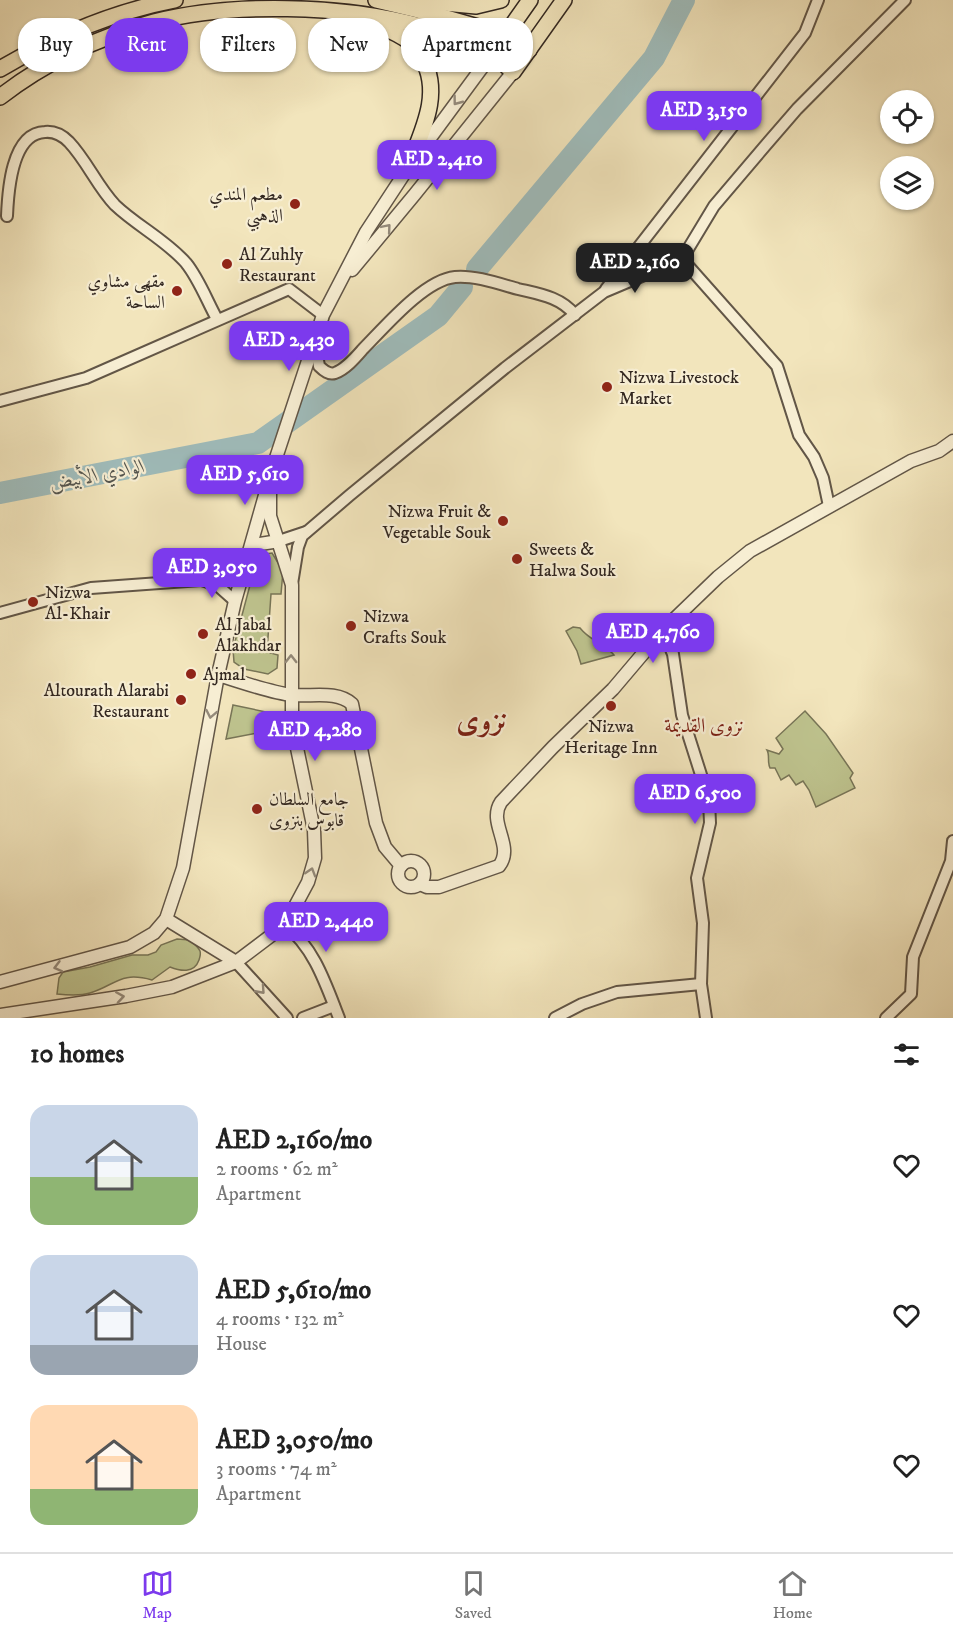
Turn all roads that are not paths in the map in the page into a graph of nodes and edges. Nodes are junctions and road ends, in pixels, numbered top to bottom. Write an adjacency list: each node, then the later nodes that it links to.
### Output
1 (175, 0): 14 (main road)
2 (376, 0): 10 (main road)
3 (412, 0): 4 (main road)
4 (501, 0)
5 (531, 0): 11 (main road)
6 (564, 0): 13 (main road)
7 (818, 0): 22 (street)
8 (904, 0): 20 (street)
9 (308, 9): 12 (main road); 17 (main road); 18 (main road)
10 (446, 18)
11 (518, 18)
12 (401, 21)
13 (533, 44)
14 (0, 69)
15 (479, 72): 18 (street, one-way to 18)
16 (513, 72): 21 (street, one-way to 16)
17 (0, 97)
18 (408, 168): 21 (street)
19 (7, 216): 25 (street)
20 (682, 259): 22 (street); 29 (street)
21 (335, 289): 23 (street)
22 (604, 292): 24 (street)
23 (323, 315): 24 (street); 25 (street); 28 (street)
24 (574, 315): 30 (street)
25 (217, 319): 26 (street)
26 (0, 401)
27 (953, 441): 29 (street)
28 (273, 467): 31 (street); 32 (street)
29 (829, 506): 37 (street)
30 (306, 531): 31 (street); 34 (street)
31 (279, 541): 32 (street); 34 (street)
32 (247, 555): 33 (street); 35 (street)
33 (201, 580): 35 (street); 36 (street)
34 (292, 585): 39 (street, one-way to 34)
35 (234, 601): 38 (street)
36 (0, 613)
37 (663, 630): 42 (street); 47 (street)
38 (218, 675): 39 (street); 43 (street, one-way to 43)
39 (291, 695): 41 (street); 44 (street, one-way to 39)
40 (953, 841): 55 (street)
41 (400, 866): 42 (street); 42 (street)
42 (420, 884)
43 (166, 919): 45 (street); 46 (street, one-way to 46)
44 (285, 925): 45 (street); 48 (street)
45 (236, 962): 49 (street, one-way to 45); 50 (street, one-way to 50)
46 (0, 982)
47 (701, 984): 53 (street); 54 (street)
48 (334, 1006): 51 (street); 52 (street)
49 (0, 1015)
50 (287, 1018)
51 (303, 1018)
52 (339, 1018)
53 (555, 1018)
54 (706, 1018)
55 (886, 1018)

